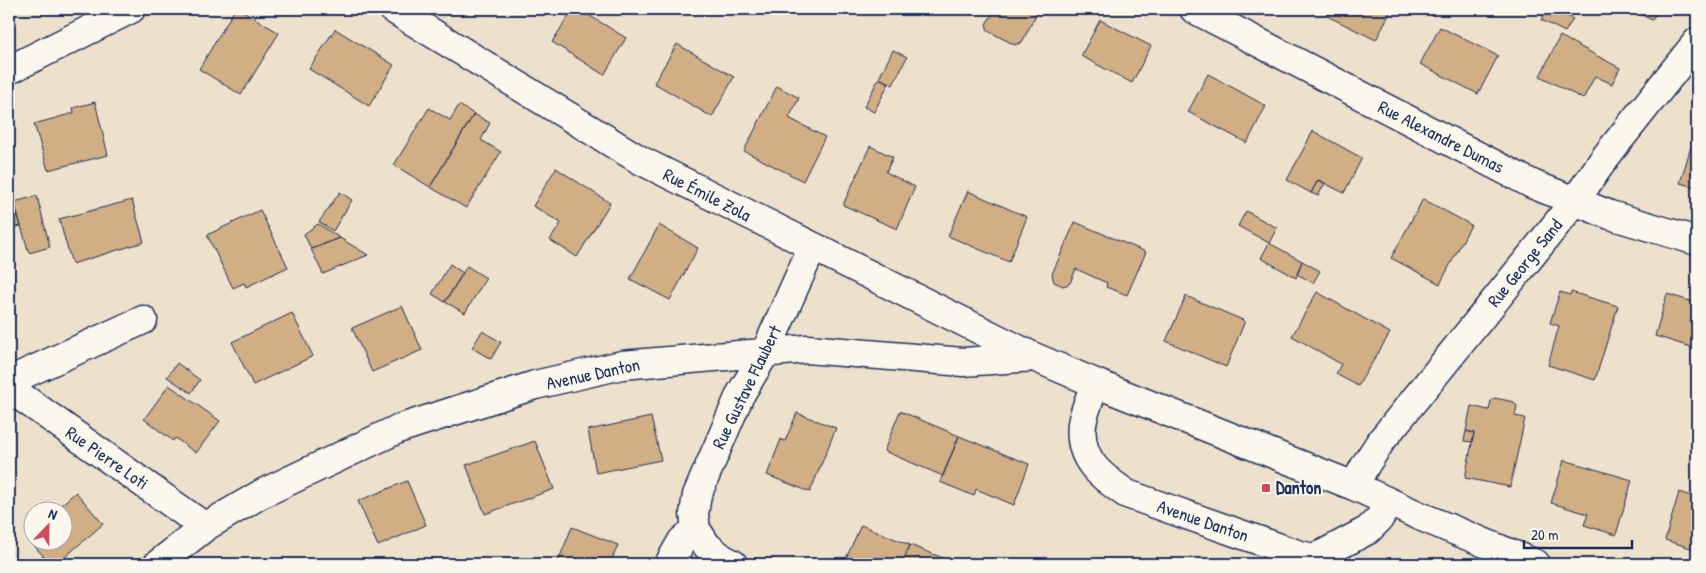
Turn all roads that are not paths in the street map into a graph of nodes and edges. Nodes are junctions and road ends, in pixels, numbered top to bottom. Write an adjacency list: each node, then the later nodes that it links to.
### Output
1 (131, 9): 5 (street)
2 (393, 9): 8 (street, Rue Émile Zola)
3 (1194, 9): 6 (street, Rue Alexandre Dumas)
4 (1697, 42): 6 (street, Rue George Sand)
5 (9, 70)
6 (1574, 202): 7 (street, Rue Alexandre Dumas); 15 (street, Rue George Sand)
7 (1697, 241)
8 (812, 248): 10 (street, Rue Gustave Flaubert); 11 (street, Rue Émile Zola)
9 (143, 320): 12 (street)
10 (765, 352): 11 (street, Avenue Danton); 17 (street, Avenue Danton); 18 (street, Rue Gustave Flaubert)
11 (1034, 357): 13 (street, Avenue Danton)
12 (9, 380)
13 (1094, 383): 15 (street, Avenue Danton); 16 (street, Avenue Danton)
14 (9, 388): 17 (street, Rue Pierre Loti)
15 (1354, 486): 16 (street, Avenue Danton)
16 (1389, 502): 22 (street, Avenue Danton)
17 (205, 527): 19 (street, Avenue Danton)
18 (696, 529): 20 (street); 21 (street)
19 (158, 564)
20 (669, 564)
21 (733, 564)
22 (1536, 564)

